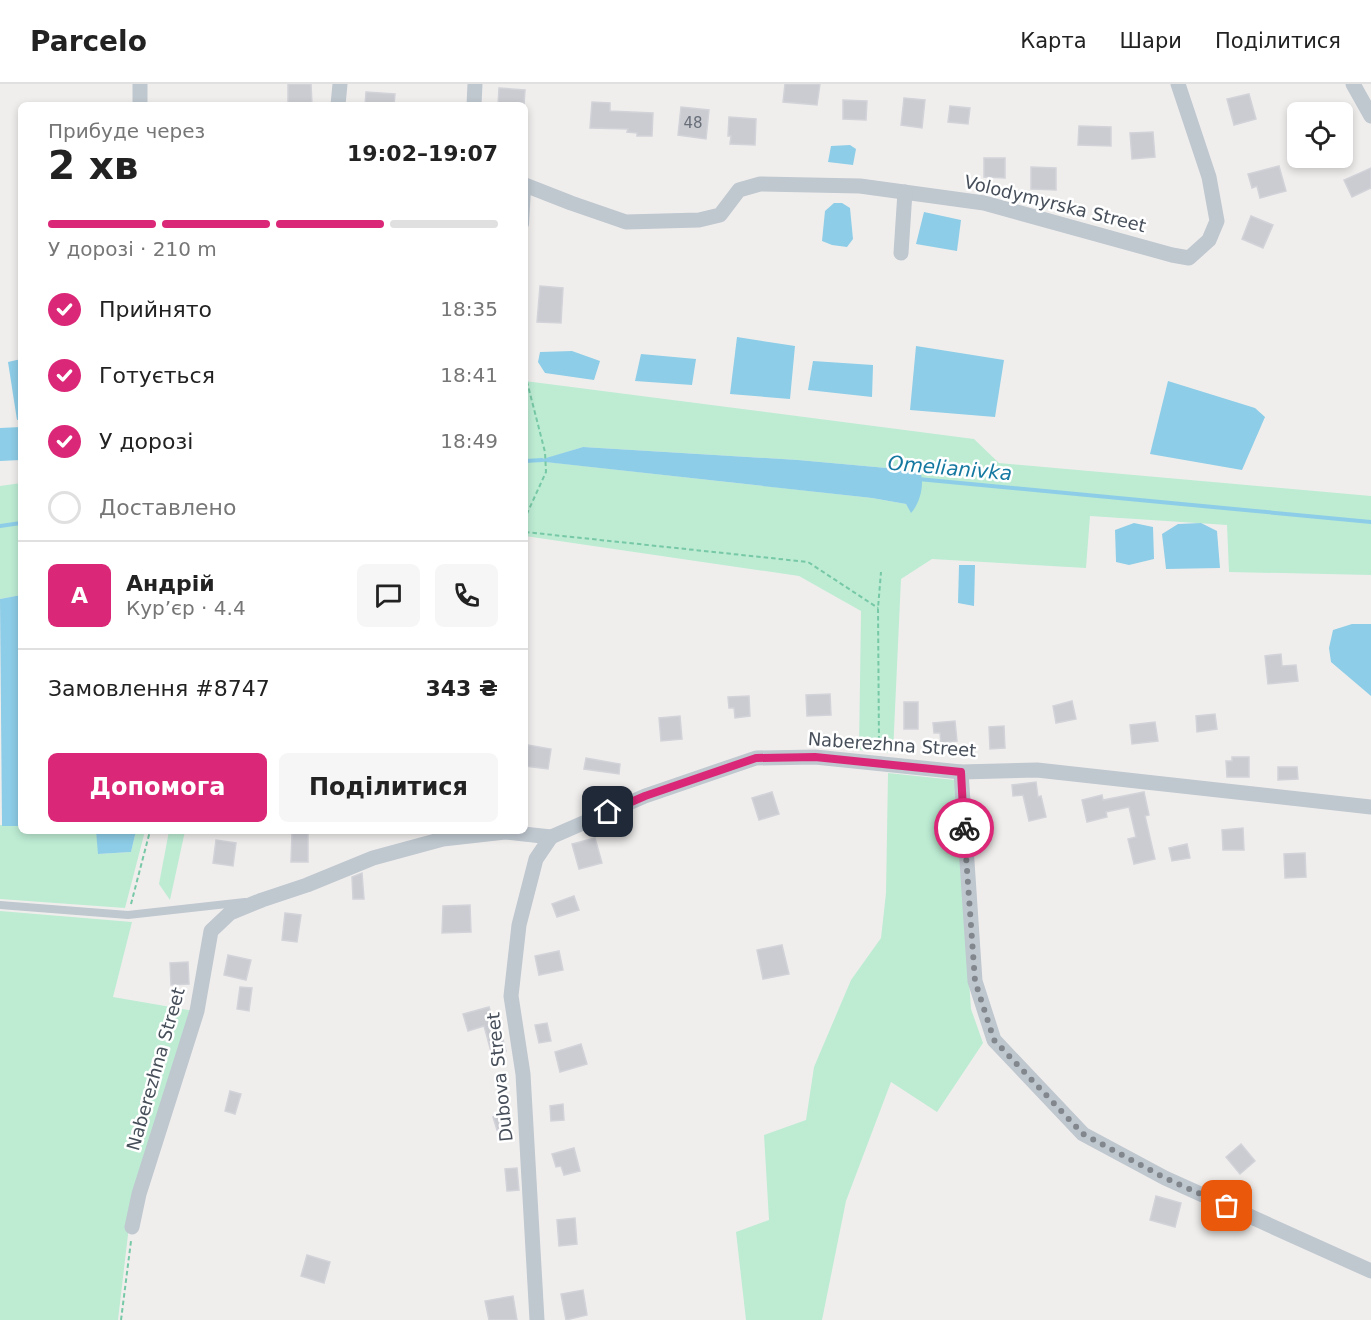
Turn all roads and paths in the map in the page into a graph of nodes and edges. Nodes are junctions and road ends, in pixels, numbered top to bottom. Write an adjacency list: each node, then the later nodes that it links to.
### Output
1 (140, 84): 6 (street)
2 (340, 84): 7 (street)
3 (476, 84): 8 (street)
4 (1178, 84): 11 (street, Volodymyrska Street)
5 (1353, 84): 9 (street)
6 (140, 102)
7 (338, 102)
8 (474, 102)
9 (1371, 116)
10 (528, 187): 11 (street, Volodymyrska Street)
11 (905, 192): 12 (street)
12 (901, 253)
13 (528, 386): 14 (path)
14 (528, 511)
15 (528, 532): 17 (path)
16 (881, 572): 17 (path)
17 (878, 608): 18 (path)
18 (879, 763): 19 (street, Naberezhna Street); 24 (street, Naberezhna Street)
19 (961, 772): 20 (street, Naberezhna Street); 29 (street)
20 (1371, 807)
21 (149, 834): 27 (path)
22 (487, 834): 25 (street, Naberezhna Street)
23 (523, 834): 24 (street, Naberezhna Street)
24 (551, 837): 31 (street, Dubova Street)
25 (261, 900): 27 (lane); 28 (street, Naberezhna Street)
26 (0, 905): 27 (lane)
27 (128, 915)
28 (132, 1227): 30 (path)
29 (1371, 1271)
30 (122, 1320)
31 (537, 1320)

